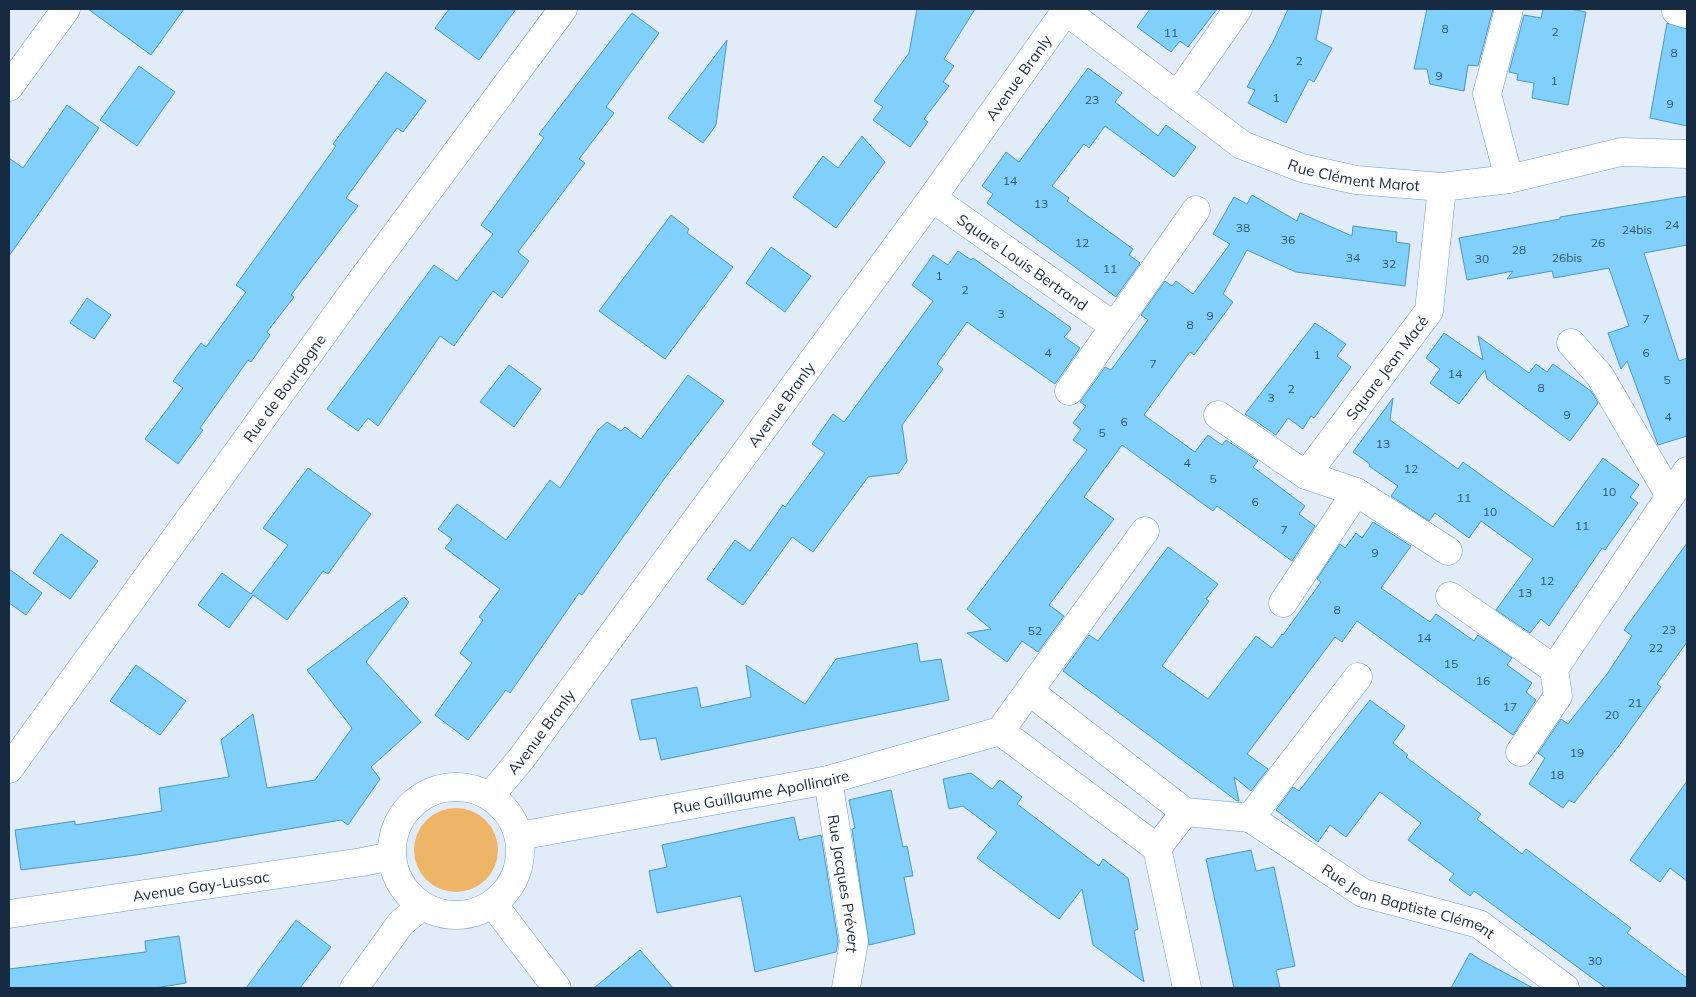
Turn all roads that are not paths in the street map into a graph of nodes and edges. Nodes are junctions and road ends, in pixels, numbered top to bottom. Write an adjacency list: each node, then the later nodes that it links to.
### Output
1 (66, 9): 6 (street)
2 (563, 9): 30 (street, Rue de Bourgogne)
3 (1238, 9): 7 (street)
4 (1509, 9): 9 (street)
5 (1066, 10): 7 (street, Rue Clément Marot); 11 (street, Avenue Branly)
6 (9, 87)
7 (1177, 96): 10 (street, Rue Clément Marot)
8 (1687, 154): 9 (street, Rue Clément Marot)
9 (1508, 180): 10 (street, Rue Clément Marot)
10 (1442, 187): 18 (street, Square Jean Macé)
11 (932, 198): 13 (street, Square Louis Bertrand); 32 (street, Avenue Branly)
12 (1196, 210): 13 (street)
13 (1114, 326): 15 (street)
14 (1571, 343): 20 (street)
15 (1069, 391)
16 (1218, 415): 18 (street)
17 (1687, 471): 20 (street)
18 (1306, 475): 19 (street)
19 (1356, 492): 22 (street); 24 (street)
20 (1670, 496): 25 (street)
21 (1145, 531): 27 (street)
22 (1448, 551)
23 (1450, 596): 25 (street)
24 (1283, 603)
25 (1554, 669): 29 (street)
26 (1358, 676): 34 (street)
27 (1029, 691): 28 (street); 33 (street)
28 (1000, 731): 31 (street, Rue Guillaume Apollinaire); 36 (street)
29 (1520, 752)
30 (9, 769)
31 (828, 780): 35 (street, Rue Guillaume Apollinaire); 43 (street, Rue Jacques Prévert)
32 (490, 796): 35 (street); 37 (street)
33 (1185, 812): 34 (street); 36 (street)
34 (1250, 818): 45 (street, Rue Jean Baptiste Clément)
35 (518, 836): 38 (street)
36 (1157, 848): 44 (street)
37 (392, 856): 39 (street); 40 (street, Avenue Gay-Lussac)
38 (494, 904): 39 (street); 42 (street)
39 (422, 906): 41 (street)
40 (9, 914)
41 (354, 988)
42 (557, 988)
43 (846, 988)
44 (1187, 988)
45 (1565, 988)

